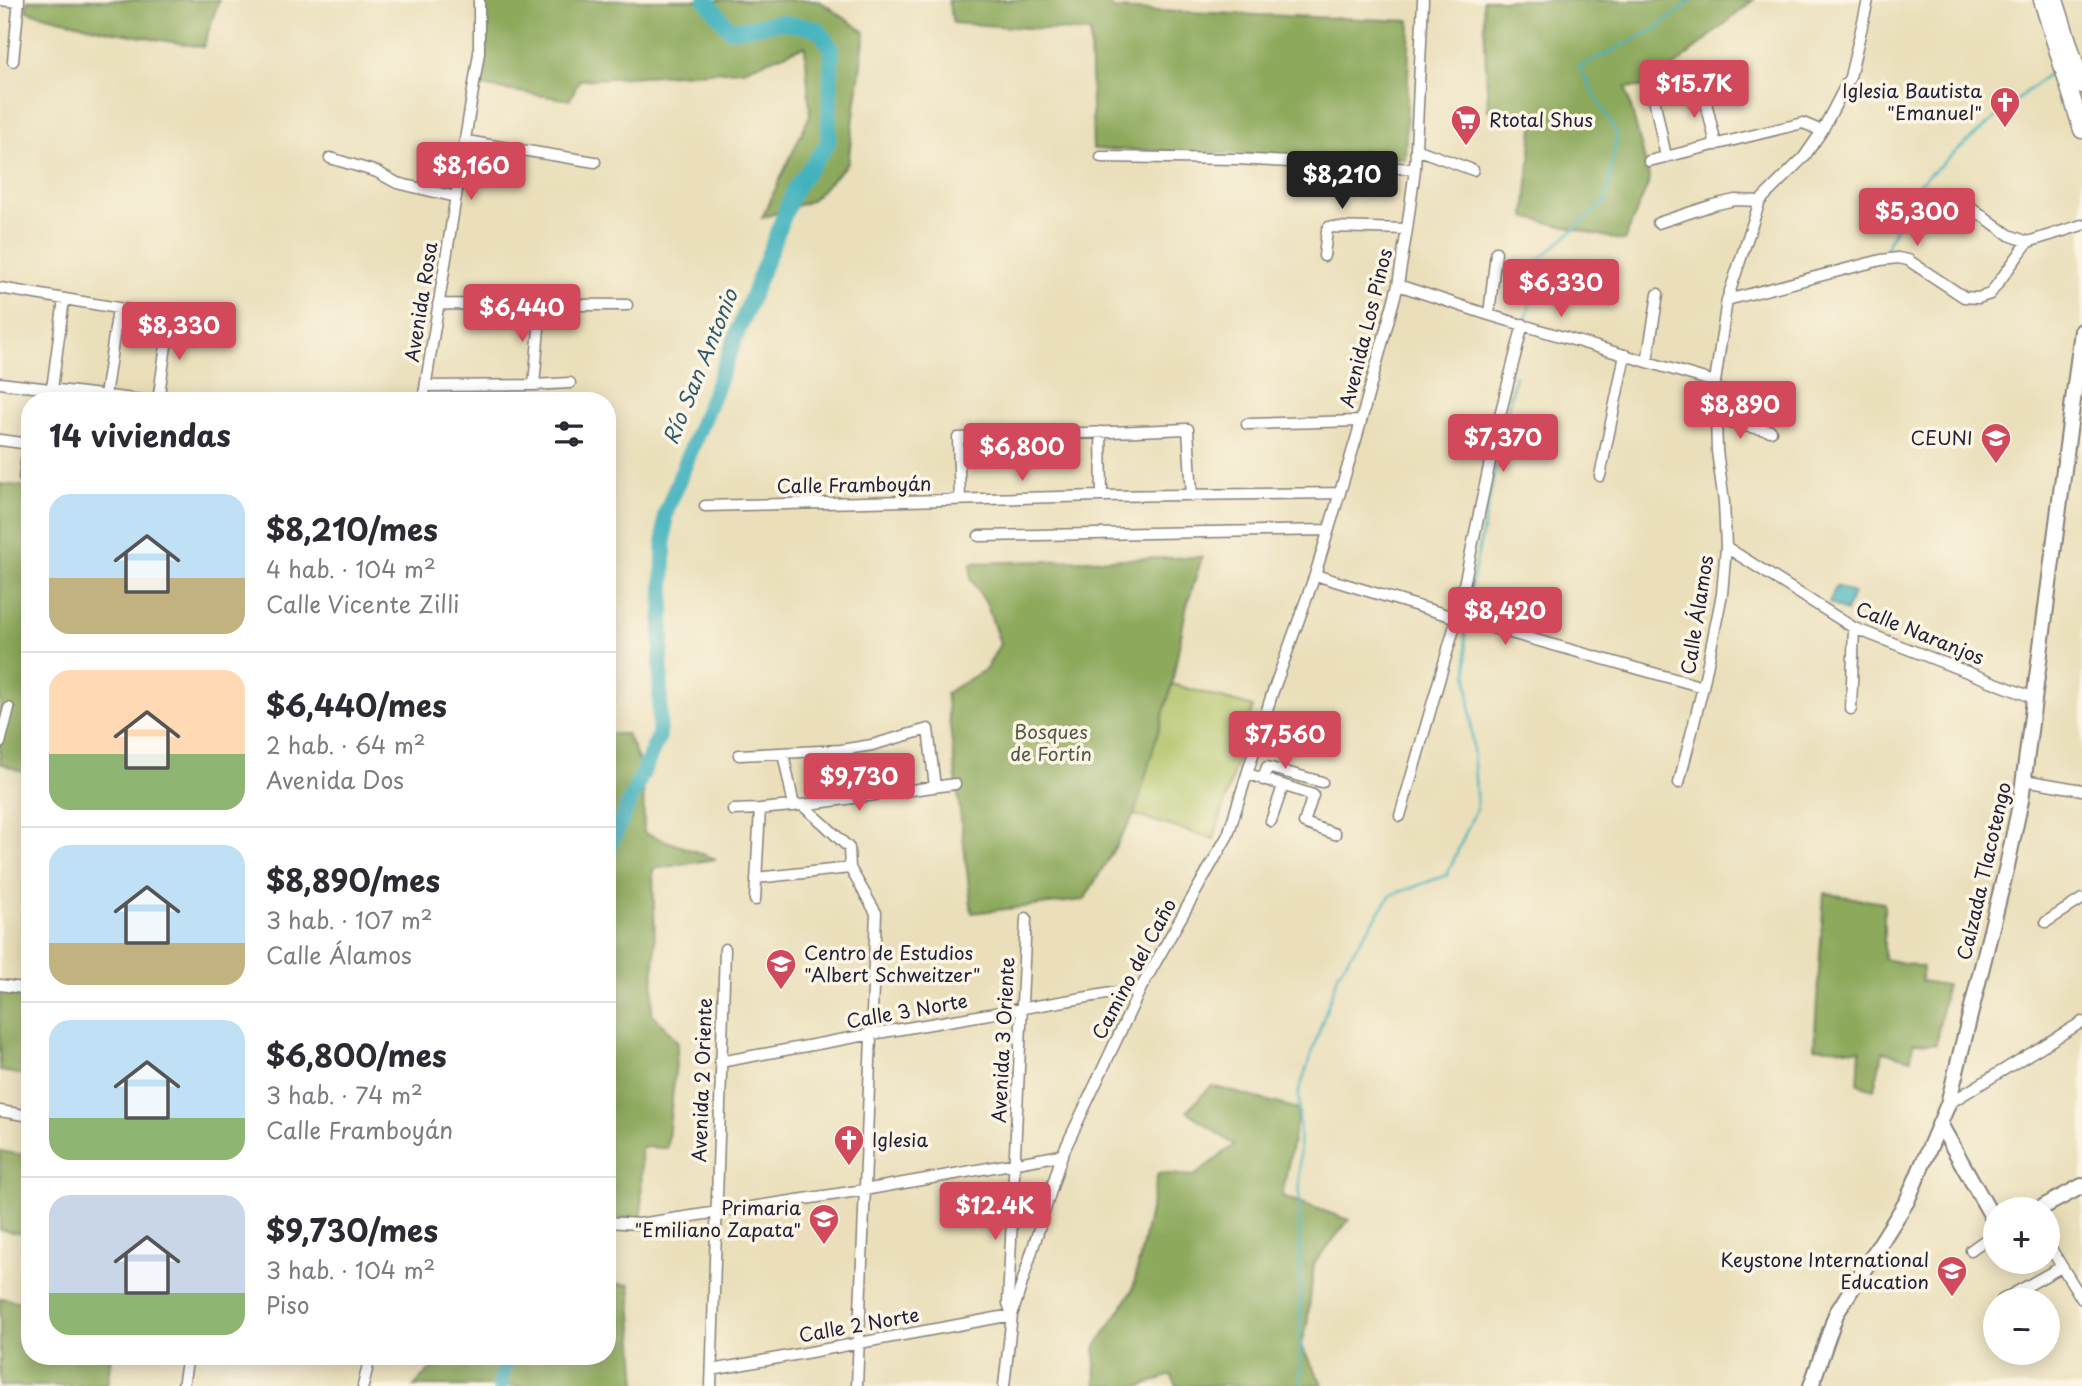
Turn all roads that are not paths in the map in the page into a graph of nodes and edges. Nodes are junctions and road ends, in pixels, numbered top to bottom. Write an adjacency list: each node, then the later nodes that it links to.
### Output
1 (0, 0): 7 (street)
2 (479, 0): 14 (street, Avenida Rosa)
3 (1423, 0): 16 (street, Avenida Los Pinos)
4 (1868, 0): 13 (street, Calle Álamos)
5 (2042, 0): 12 (main road)
6 (2055, 0): 9 (main road)
7 (19, 1): 8 (street)
8 (13, 61)
9 (2082, 85)
10 (1703, 89): 15 (street)
11 (1653, 93): 18 (street)
12 (2082, 130)
13 (1822, 131): 15 (street); 25 (street, Calle Álamos)
14 (466, 141): 21 (street); 24 (street, Avenida Rosa)
15 (1716, 145): 18 (street)
16 (1416, 149): 22 (street, Avenida Los Pinos); 23 (street)
17 (1101, 157): 22 (street)
18 (1666, 157): 20 (street)
19 (330, 158): 24 (street)
20 (1649, 161)
21 (595, 162)
22 (1415, 169): 29 (street, Avenida Los Pinos)
23 (1473, 170)
24 (456, 197): 38 (street, Avenida Rosa)
25 (1760, 201): 27 (street); 37 (street, Calle Álamos)
26 (1964, 202): 30 (street)
27 (1658, 223)
28 (2082, 225): 30 (street)
29 (1408, 229): 32 (street); 33 (street, Avenida Los Pinos)
30 (2028, 242): 37 (street)
31 (1496, 251): 42 (street)
32 (1324, 256)
33 (1398, 285): 42 (street); 60 (street, Avenida Los Pinos)
34 (0, 288): 36 (street)
35 (1658, 294): 48 (street)
36 (64, 299): 41 (street); 54 (street)
37 (1727, 300): 49 (street, Calle Álamos)
38 (438, 304): 39 (street); 53 (street, Avenida Rosa)
39 (541, 305): 40 (street); 52 (street)
40 (627, 305)
41 (118, 309): 43 (street); 56 (street)
42 (1489, 315): 45 (street)
43 (170, 318): 44 (street); 57 (street)
44 (194, 321)
45 (1523, 324): 47 (street); 76 (street)
46 (2082, 331): 79 (street, Calzada Tlacotengo)
47 (1625, 355): 48 (street); 66 (street)
48 (1647, 362): 49 (street)
49 (1715, 382): 59 (street, Calle Álamos)
50 (0, 383): 54 (street)
51 (570, 383): 52 (street)
52 (534, 385): 53 (street)
53 (426, 386): 58 (street, Avenida Rosa)
54 (52, 389): 55 (street)
55 (75, 392)
56 (106, 392)
57 (159, 392)
58 (425, 392)
59 (1715, 420): 62 (street); 74 (street, Calle Álamos)
60 (1361, 421): 61 (street); 67 (street, Avenida Los Pinos)
61 (1247, 424)
62 (1772, 431)
63 (1101, 432): 68 (street); 69 (street); 70 (street)
64 (0, 440): 65 (street)
65 (21, 443)
66 (1600, 476)
67 (1340, 493): 69 (street, Calle Framboyán); 72 (street, Avenida Los Pinos)
68 (1102, 496): 69 (street, Calle Framboyán); 70 (street, Calle Framboyán)
69 (1192, 496)
70 (960, 500): 71 (street, Calle Framboyán)
71 (705, 506)
72 (1328, 530): 73 (street); 75 (street, Avenida Los Pinos)
73 (979, 536)
74 (1726, 547): 77 (street, Calle Naranjos); 78 (street, Calle Álamos)
75 (1315, 575): 76 (street); 85 (street, Camino del Caño)
76 (1457, 618): 78 (street); 97 (street)
77 (1854, 628): 79 (street, Calle Naranjos); 81 (street)
78 (1703, 687): 89 (street, Calle Álamos)
79 (2034, 698): 87 (street, Calzada Tlacotengo)
80 (9, 708): 82 (street)
81 (1851, 709)
82 (0, 743)
83 (783, 753): 84 (street); 92 (street); 94 (street)
84 (739, 755)
85 (1248, 774): 86 (street); 109 (street, Camino del Caño)
86 (1263, 779): 88 (street); 91 (street)
87 (2024, 780): 93 (street); 114 (street, Calzada Tlacotengo)
88 (1322, 782)
89 (1679, 783)
90 (956, 784): 92 (street)
91 (1283, 786): 98 (street); 99 (street)
92 (935, 787): 94 (street)
93 (2082, 790)
94 (798, 806): 95 (street); 100 (street)
95 (760, 808): 96 (street); 101 (street)
96 (733, 810)
97 (1400, 816)
98 (1271, 821)
99 (1335, 834)
100 (850, 868): 101 (street); 112 (street)
101 (756, 878): 103 (street)
102 (2082, 899): 105 (street)
103 (755, 900)
104 (1026, 918): 110 (street, Avenida 3 Oriente)
105 (2046, 922)
106 (724, 949): 113 (street, Avenida 2 Oriente)
107 (0, 985): 108 (street)
108 (21, 988)
109 (1141, 988): 110 (street, Calle 3 Norte); 118 (street, Camino del Caño)
110 (1022, 1009): 112 (street, Calle 3 Norte); 119 (street, Avenida 3 Oriente)
111 (2082, 1022): 114 (street)
112 (872, 1034): 113 (street, Calle 3 Norte); 121 (street)
113 (720, 1062): 124 (street, Avenida 2 Oriente)
114 (1948, 1104): 117 (street, Calzada Tlacotengo)
115 (0, 1111): 116 (street)
116 (21, 1114)
117 (1940, 1124): 123 (street); 141 (street, Calzada Tlacotengo)
118 (1062, 1156): 119 (street); 131 (street, Camino del Caño)
119 (1014, 1163): 121 (street); 131 (street, Avenida 3 Oriente)
120 (2082, 1186): 122 (street)
121 (864, 1190): 124 (street); 132 (street)
122 (2060, 1198)
123 (1983, 1201)
124 (716, 1213): 125 (street); 135 (street, Avenida 2 Oriente)
125 (616, 1223)
126 (1983, 1242): 127 (street)
127 (1971, 1250)
128 (2061, 1267): 129 (street); 130 (street)
129 (2023, 1288)
130 (2082, 1300)
131 (1012, 1315): 132 (street, Calle 2 Norte); 140 (street, Camino del Caño)
132 (858, 1343): 135 (street, Calle 2 Norte); 139 (street)
133 (186, 1365): 136 (street)
134 (368, 1365): 137 (street)
135 (712, 1370): 138 (street, Avenida 2 Oriente)
136 (183, 1386)
137 (363, 1386)
138 (711, 1386)
139 (857, 1386)
140 (1004, 1386)
141 (1811, 1386)

